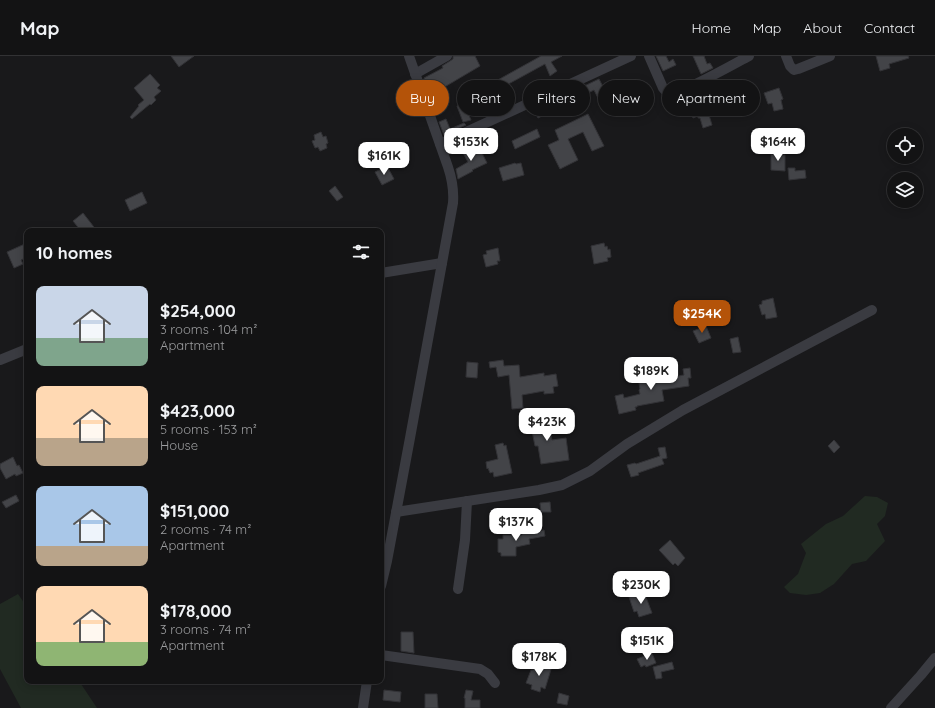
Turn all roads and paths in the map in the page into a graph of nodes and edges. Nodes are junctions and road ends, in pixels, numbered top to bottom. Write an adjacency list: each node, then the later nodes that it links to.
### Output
1 (409, 56): 8 (street)
2 (447, 56): 8 (street)
3 (631, 56): 9 (street)
4 (649, 56): 5 (street)
5 (749, 56)
6 (786, 56): 7 (street)
7 (830, 56)
8 (415, 74): 9 (street)
9 (440, 144): 10 (street)
10 (442, 263): 11 (street); 16 (street)
11 (384, 273)
12 (872, 310): 15 (street)
13 (24, 350): 14 (street)
14 (0, 360)
15 (467, 501): 16 (street); 18 (street)
16 (396, 512): 17 (street)
17 (384, 574)
18 (458, 589)
19 (384, 655): 21 (street)
20 (935, 658): 24 (street)
21 (495, 683)
22 (367, 684): 23 (street)
23 (363, 708)
24 (892, 708)

